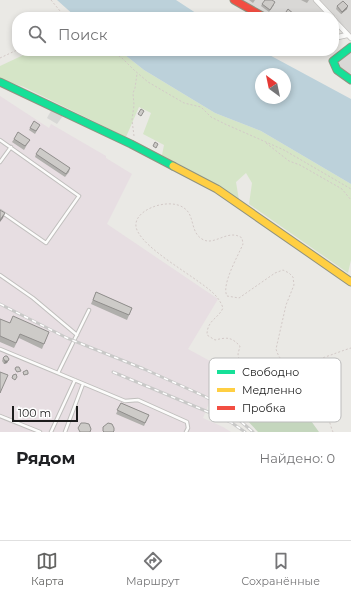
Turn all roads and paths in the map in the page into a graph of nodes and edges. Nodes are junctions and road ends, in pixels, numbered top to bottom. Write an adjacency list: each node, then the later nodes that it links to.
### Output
1 (51, 0): 4 (path)
2 (234, 0): 5 (street)
3 (316, 0): 6 (street)
4 (61, 12)
5 (255, 12)
6 (327, 12)
7 (339, 26): 8 (street)
8 (346, 34): 9 (street); 10 (street)
9 (339, 36)
10 (351, 38)
11 (351, 47): 16 (street)
12 (12, 52): 14 (path)
13 (119, 56): 15 (path)
14 (0, 58)
15 (138, 74): 18 (path); 20 (path)
16 (351, 80)
17 (0, 82): 27 (street)
18 (134, 136)
19 (0, 140): 21 (lane)
20 (265, 141): 23 (path); 24 (path)
21 (11, 147): 22 (lane); 25 (lane)
22 (0, 162)
23 (351, 189)
24 (351, 200)
25 (0, 210)
26 (0, 275): 29 (lane)
27 (351, 282)
28 (89, 310): 29 (lane)
29 (77, 335): 35 (lane)
30 (351, 348): 34 (path)
31 (0, 349): 35 (lane)
32 (239, 358): 33 (path)
33 (280, 358)
34 (321, 358)
35 (58, 373): 36 (lane)
36 (75, 380): 37 (lane); 41 (lane)
37 (83, 384): 42 (lane); 43 (lane)
38 (0, 416): 40 (lane)
39 (329, 422): 44 (path)
40 (40, 432)
41 (51, 432)
42 (65, 432)
43 (186, 432)
44 (333, 432)

